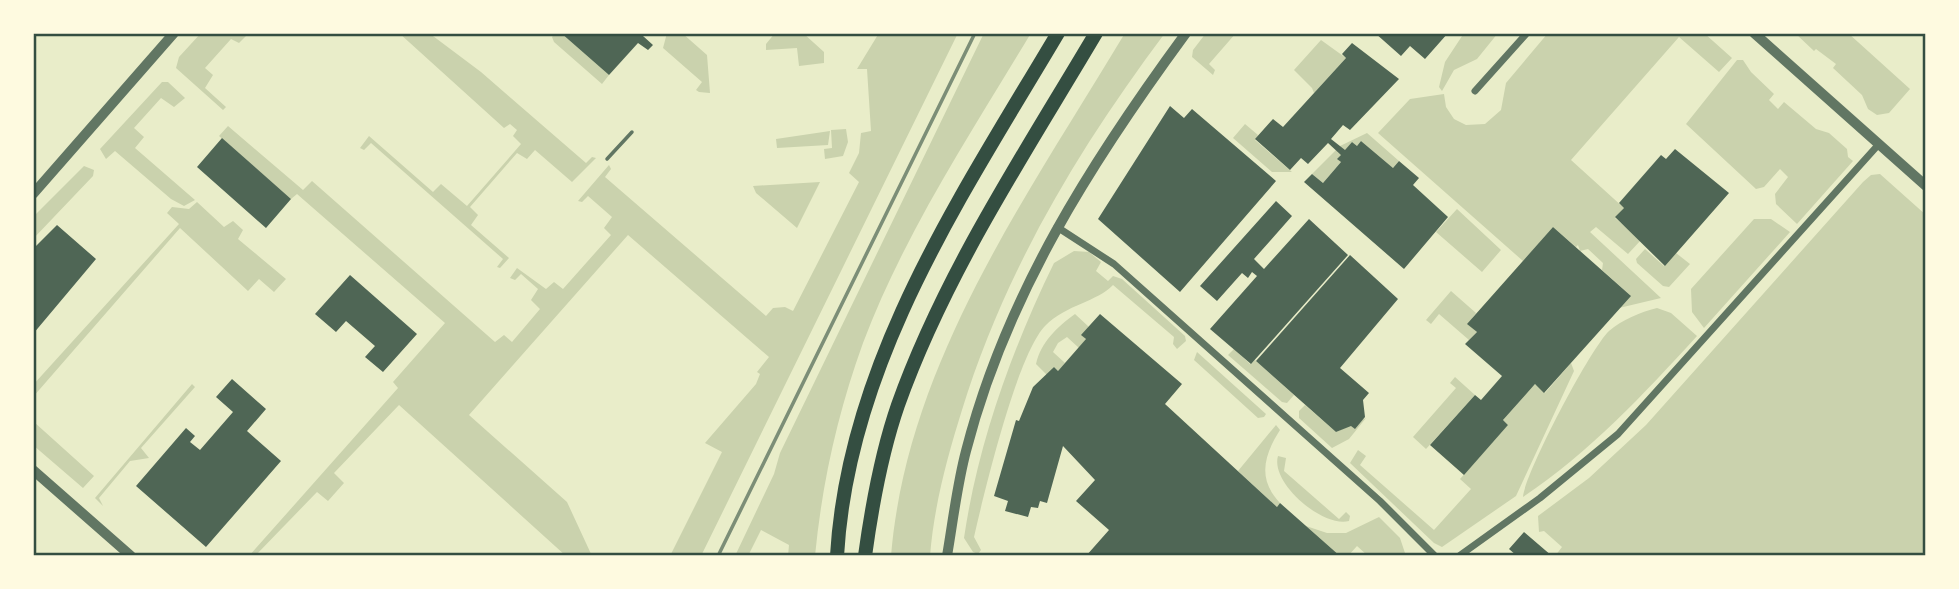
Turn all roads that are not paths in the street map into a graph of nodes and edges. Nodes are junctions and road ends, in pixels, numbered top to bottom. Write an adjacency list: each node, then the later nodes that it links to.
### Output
1 (174, 33): 12 (street)
2 (1058, 33): 16 (highway)
3 (1096, 33): 17 (highway)
4 (1186, 33): 13 (street)
5 (1527, 33): 7 (street)
6 (1754, 33): 9 (street)
7 (1475, 91)
8 (632, 132): 10 (lane)
9 (1879, 144): 11 (street); 20 (street)
10 (607, 159)
11 (1926, 186)
12 (33, 194)
13 (1056, 227): 18 (street); 19 (street)
14 (35, 475): 15 (street)
15 (131, 556)
16 (837, 556)
17 (865, 556)
18 (947, 556)
19 (1435, 556)
20 (1459, 556)

